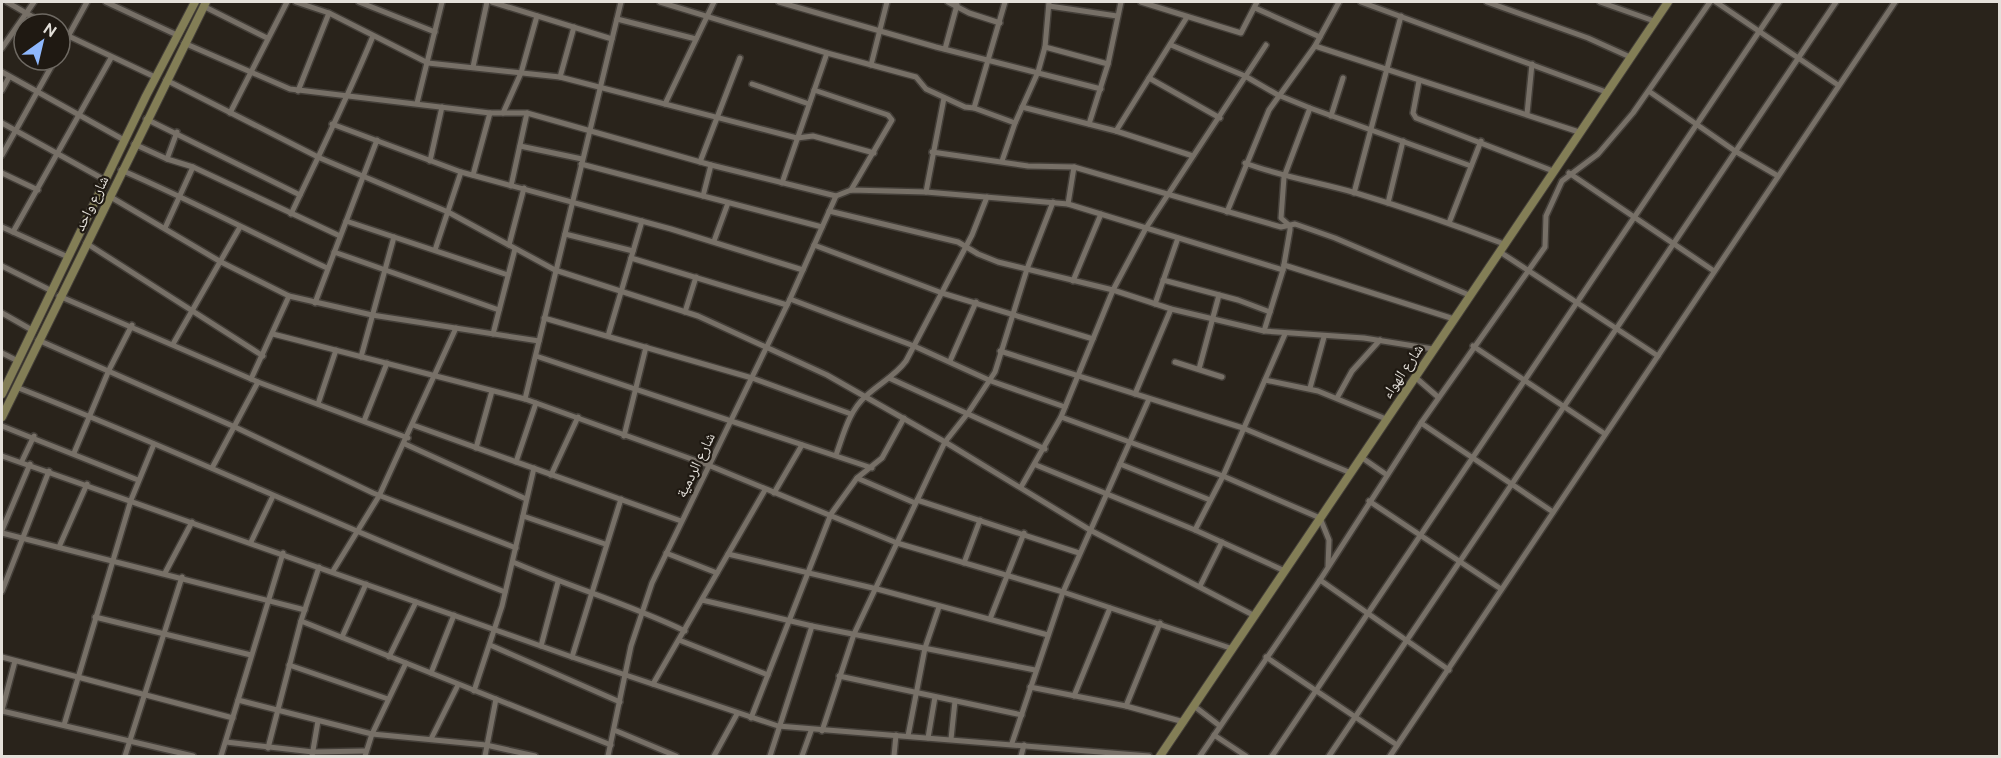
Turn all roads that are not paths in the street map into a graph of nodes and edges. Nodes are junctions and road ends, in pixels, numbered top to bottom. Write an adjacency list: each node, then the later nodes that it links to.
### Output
1 (7, 2): 35 (street)
2 (87, 2): 46 (street)
3 (106, 2): 51 (street)
4 (195, 2): 51 (street, شارع واحد)
5 (286, 2): 54 (street)
6 (296, 2): 36 (street)
7 (359, 2): 48 (street)
8 (442, 2): 48 (street)
9 (487, 2): 75 (street)
10 (492, 2): 37 (street)
11 (621, 2): 42 (street)
12 (660, 2): 40 (street)
13 (714, 2): 40 (street)
14 (779, 2): 49 (street)
15 (887, 2): 49 (street)
16 (948, 2): 33 (street)
17 (1005, 2): 44 (street)
18 (1121, 2): 38 (street)
19 (1141, 2): 41 (street)
20 (1257, 2): 34 (street)
21 (1339, 2): 55 (street)
22 (1362, 2): 39 (street)
23 (1487, 2): 66 (street)
24 (1600, 2): 43 (street)
25 (1668, 2): 43 (street, شارع الهواء)
26 (1710, 2): 99 (street)
27 (1716, 2): 47 (street)
28 (1779, 2): 47 (street)
29 (1836, 2): 69 (street)
30 (1895, 2): 91 (street)
31 (1049, 3): 38 (street); 62 (street)
32 (204, 4): 54 (street); 58 (street, شارع واحد)
33 (957, 5): 44 (street); 64 (street)
34 (1255, 8): 41 (street); 55 (street)
35 (23, 12)
36 (329, 13): 52 (street); 96 (street)
37 (537, 16): 45 (street); 81 (street)
38 (1117, 16): 72 (street)
39 (1401, 16): 73 (street); 76 (street)
40 (707, 17): 57 (street); 65 (street)
41 (1187, 17): 59 (street)
42 (617, 19): 56 (street); 57 (street)
43 (1654, 21): 66 (street, شارع الهواء)
44 (1000, 23): 70 (street)
45 (574, 27): 56 (street); 85 (street)
46 (72, 31)
47 (1758, 31): 69 (street); 122 (street)
48 (435, 32): 71 (street)
49 (879, 32): 64 (street); 74 (street)
50 (12, 34): 63 (street)
51 (177, 35): 84 (street, شارع واحد)
52 (373, 36): 71 (street); 100 (street)
53 (72, 38): 67 (street)
54 (267, 38): 80 (street)
55 (1320, 38): 61 (street)
56 (612, 39): 92 (street)
57 (696, 39): 104 (street)
58 (184, 43): 80 (street); 88 (street, شارع واحد)
59 (1171, 45): 82 (street); 86 (street)
60 (1266, 45): 82 (street)
61 (1315, 46): 76 (street); 101 (street)
62 (1045, 47): 72 (street); 79 (street)
63 (2, 48)
64 (945, 50): 70 (street)
65 (827, 53): 74 (street); 95 (street)
66 (1630, 57): 98 (street, شارع الهواء)
67 (111, 58): 84 (street); 115 (street)
68 (740, 58): 117 (street)
69 (1798, 59): 91 (street); 138 (street)
70 (989, 61): 79 (street); 108 (street)
71 (429, 63): 75 (street); 103 (street)
72 (1108, 64): 93 (street)
73 (1532, 64): 98 (street); 114 (street)
74 (871, 65): 102 (street)
75 (472, 67): 81 (street)
76 (1386, 70): 89 (street); 128 (street)
77 (2, 72): 83 (street)
78 (48, 72): 97 (street)
79 (1038, 72): 93 (street); 107 (street)
80 (250, 73): 96 (street); 110 (street)
81 (522, 73): 85 (street); 112 (street)
82 (1245, 76): 101 (street); 118 (street)
83 (9, 77): 94 (street); 97 (street)
84 (155, 77): 132 (street, شارع واحد)
85 (560, 77): 92 (street)
86 (1149, 78): 118 (street); 127 (street)
87 (1343, 78): 116 (street)
88 (165, 80): 110 (street); 119 (street, شارع واحد)
89 (1419, 81): 114 (street); 135 (street)
90 (752, 84): 105 (street)
91 (1838, 86): 162 (street)
92 (599, 88): 104 (street); 126 (street)
93 (1101, 89): 124 (street)
94 (2, 90)
95 (814, 90): 105 (street); 140 (street)
96 (298, 91): 100 (street)
97 (36, 92): 115 (street); 125 (street)
98 (1606, 92): 130 (street, شارع الهواء)
99 (1650, 92): 122 (street); 159 (street)
100 (349, 94): 103 (street); 123 (street)
101 (1278, 95): 109 (street); 150 (street)
102 (944, 98): 108 (street); 139 (street)
103 (417, 103): 106 (street)
104 (665, 104): 117 (street)
105 (809, 104): 131 (street)
106 (442, 107): 111 (street); 146 (street)
107 (1022, 107): 121 (street); 124 (street)
108 (974, 108): 121 (street)
109 (1310, 108): 116 (street); 163 (street)
110 (230, 113): 144 (street)
111 (490, 113): 112 (street); 160 (street)
112 (503, 113): 113 (street)
113 (527, 113): 126 (street); 137 (street)
114 (1527, 114): 130 (street)
115 (78, 116): 132 (street); 141 (street)
116 (1331, 116): 128 (street)
117 (716, 117): 131 (street); 149 (street)
118 (1220, 118): 143 (street)
119 (146, 119): 129 (street); 136 (street, شارع واحد)
120 (2, 123): 125 (street)
121 (1015, 123): 148 (street)
122 (1696, 123): 138 (street); 189 (street)
123 (332, 124): 133 (street); 144 (street)
124 (1089, 124): 127 (street)
125 (15, 131): 141 (street); 142 (street)
126 (589, 131): 147 (street); 149 (street)
127 (1116, 131): 143 (street)
128 (1370, 131): 134 (street); 171 (street)
129 (177, 132): 145 (street); 173 (street)
130 (1579, 132): 156 (street, شارع الهواء)
131 (797, 138): 140 (street); 165 (street)
132 (124, 140): 164 (street, شارع واحد)
133 (377, 140): 146 (street); 161 (street)
134 (1403, 141): 152 (street); 182 (street)
135 (1481, 141): 152 (street); 156 (street)
136 (134, 144): 145 (street); 155 (street, شارع واحد)
137 (520, 146): 147 (street); 166 (street)
138 (1735, 151): 162 (street); 208 (street)
139 (932, 152): 148 (street); 170 (street)
140 (874, 153): 169 (street)
141 (58, 154): 164 (street); 168 (street)
142 (2, 155)
143 (1192, 156): 174 (street)
144 (320, 158): 161 (street); 173 (street)
145 (167, 159): 153 (street)
146 (429, 161): 157 (street)
147 (581, 161): 176 (street); 180 (street)
148 (1002, 161): 154 (street)
149 (700, 162): 151 (street)
150 (1245, 163): 163 (street); 186 (street)
151 (711, 165): 165 (street); 176 (street)
152 (1471, 166): 192 (street)
153 (194, 167): 172 (street); 187 (street)
154 (1074, 167): 174 (street); 183 (street)
155 (121, 170): 172 (street); 175 (street, شارع واحد)
156 (1552, 171): 206 (street, شارع الهواء)
157 (461, 172): 160 (street); 185 (street)
158 (2, 173): 168 (street)
159 (1569, 173): 189 (street); 224 (street)
160 (473, 175): 166 (street)
161 (364, 176): 185 (street); 190 (street)
162 (1778, 176): 226 (street)
163 (1284, 177): 171 (street); 193 (street)
164 (105, 180): 215 (street, شارع واحد)
165 (782, 183): 177 (street)
166 (511, 186): 167 (street)
167 (524, 188): 180 (street); 209 (street)
168 (38, 190): 199 (street)
169 (851, 190): 170 (street); 177 (street)
170 (926, 192): 178 (street)
171 (1354, 192): 182 (street)
172 (180, 195): 195 (street); 197 (street)
173 (300, 195): 187 (street)
174 (1168, 195): 186 (street); 198 (street)
175 (109, 196): 197 (street); 205 (street, شارع واحد)
176 (703, 196): 181 (street)
177 (836, 196): 184 (street, شارع الردمية)
178 (987, 197): 179 (street); 210 (street)
179 (1053, 202): 183 (street); 221 (street)
180 (572, 203): 191 (street); 200 (street)
181 (728, 203): 196 (street); 204 (street)
182 (1388, 203): 192 (street)
183 (1068, 204): 188 (street)
184 (829, 211): 196 (street, شارع الردمية); 210 (street)
185 (448, 212): 209 (street); 211 (street)
186 (1227, 212): 193 (street)
187 (291, 214): 201 (street)
188 (1101, 214): 198 (street); 230 (street)
189 (1634, 219): 208 (street); 241 (street)
190 (346, 221): 201 (street); 202 (street)
191 (642, 221): 204 (street); 212 (street)
192 (1449, 223): 206 (street)
193 (1290, 226): 220 (street); 236 (street)
194 (2, 227): 199 (street)
195 (240, 227): 217 (street); 219 (street)
196 (822, 227): 207 (street, شارع الردمية)
197 (165, 228): 217 (street)
198 (1146, 228): 203 (street); 232 (street)
199 (13, 232): 215 (street)
200 (565, 234): 212 (street); 222 (street)
201 (340, 236): 213 (street)
202 (394, 237): 211 (street); 225 (street)
203 (1178, 238): 220 (street); 229 (street)
204 (714, 241): 223 (street)
205 (86, 243): 237 (street, شارع واحد); 246 (street)
206 (1504, 244): 214 (street, شارع الهواء)
207 (814, 245): 223 (street, شارع الردمية); 234 (street)
208 (1672, 245): 226 (street); 257 (street)
209 (512, 247): 222 (street); 227 (street)
210 (966, 247): 221 (street); 234 (street)
211 (435, 250): 227 (street)
212 (633, 251): 216 (street)
213 (334, 252): 219 (street); 225 (street)
214 (1500, 252): 224 (street); 236 (street, شارع الهواء)
215 (68, 257): 231 (street, شارع واحد)
216 (631, 258): 228 (street); 233 (street)
217 (220, 262): 238 (street); 246 (street)
218 (2, 266): 231 (street)
219 (327, 268): 242 (street)
220 (1283, 268): 248 (street); 254 (street)
221 (1027, 269): 230 (street); 249 (street)
222 (555, 270): 233 (street); 252 (street)
223 (803, 270): 239 (street, شارع الردمية)
224 (1530, 270): 241 (street); 271 (street)
225 (384, 271): 245 (street); 251 (street)
226 (1714, 271): 280 (street)
227 (508, 275): 245 (street)
228 (696, 277): 239 (street); 247 (street)
229 (1164, 280): 235 (street); 243 (street)
230 (1073, 281): 232 (street)
231 (52, 291): 258 (street, شارع واحد)
232 (1113, 291): 243 (street); 265 (street)
233 (621, 292): 247 (street); 263 (street)
234 (942, 293): 240 (street); 270 (street)
235 (1219, 295): 248 (street); 253 (street)
236 (1469, 295): 254 (street, شارع الهواء)
237 (60, 296): 255 (street); 266 (street, شارع واحد)
238 (289, 296): 242 (street); 260 (street)
239 (788, 302): 270 (street); 273 (street, شارع الردمية)
240 (976, 302): 249 (street); 283 (street)
241 (1578, 302): 257 (street); 296 (street)
242 (315, 303): 251 (street)
243 (1155, 304): 244 (street)
244 (1171, 309): 253 (street); 304 (street)
245 (499, 310): 261 (street)
246 (192, 311): 269 (street); 278 (street)
247 (685, 312): 273 (street)
248 (1270, 312): 259 (street)
249 (1012, 313): 265 (street); 276 (street)
250 (2, 314): 258 (street)
251 (372, 315): 256 (street); 281 (street)
252 (544, 318): 263 (street); 268 (street)
253 (1214, 319): 259 (street); 286 (street)
254 (1454, 319): 274 (street, شارع الهواء)
255 (132, 325): 269 (street); 287 (street)
256 (456, 328): 261 (street); 288 (street)
257 (1618, 328): 280 (street); 312 (street)
258 (32, 330): 282 (street, شارع واحد)
259 (1264, 331): 262 (street)
260 (273, 334): 275 (street); 278 (street)
261 (493, 334): 268 (street)
262 (1284, 334): 264 (street); 295 (street)
263 (608, 336): 272 (street)
264 (1324, 337): 267 (street); 300 (street)
265 (1093, 339): 289 (street)
266 (39, 340): 287 (street); 299 (street, شارع واحد)
267 (1380, 340): 274 (street); 307 (street)
268 (539, 341): 279 (street)
269 (172, 344): 294 (street)
270 (914, 346): 283 (street); 293 (street)
271 (1473, 346): 296 (street); 306 (street)
272 (645, 347): 292 (street); 301 (street)
273 (766, 347): 292 (street, شارع الردمية); 305 (street)
274 (1433, 349): 291 (street, شارع الهواء)
275 (336, 350): 281 (street); 311 (street)
276 (1000, 351): 289 (street); 297 (street)
277 (2, 353): 282 (street)
278 (263, 356): 294 (street)
279 (536, 356): 301 (street); 308 (street)
280 (1658, 356): 329 (street)
281 (361, 357): 285 (street)
282 (18, 361): 303 (street, شارع واحد)
283 (950, 361): 297 (street)
284 (1175, 362): 286 (street)
285 (387, 363): 288 (street); 322 (street)
286 (1199, 369): 290 (street)
287 (109, 370): 316 (street); 327 (street)
288 (436, 375): 302 (street); 325 (street)
289 (1080, 375): 304 (street); 313 (street)
290 (1222, 377)
291 (1415, 377): 306 (street); 321 (street, شارع الهواء)
292 (752, 378): 314 (street); 323 (street, شارع الردمية)
293 (890, 378): 305 (street); 315 (street)
294 (251, 379): 298 (street)
295 (1265, 380): 300 (street); 328 (street)
296 (1526, 380): 312 (street); 343 (street)
297 (991, 381): 313 (street); 315 (street)
298 (258, 382): 311 (street); 327 (street)
299 (16, 387): 316 (street); 317 (street, شارع واحد)
300 (1310, 388): 307 (street)
301 (636, 390): 323 (street); 331 (street)
302 (492, 391): 308 (street); 337 (street)
303 (2, 394)
304 (1135, 394): 309 (street)
305 (866, 396): 314 (street); 320 (street)
306 (1438, 397): 324 (street)
307 (1337, 398): 321 (street)
308 (525, 399): 310 (street)
309 (1149, 399): 328 (street); 333 (street)
310 (536, 403): 318 (street); 345 (street)
311 (318, 404): 322 (street)
312 (1566, 406): 329 (street); 360 (street)
313 (1065, 407): 319 (street)
314 (851, 414): 340 (street)
315 (968, 414): 334 (street); 338 (street)
316 (89, 416): 335 (street); 339 (street)
317 (2, 417)
318 (578, 417): 331 (street); 355 (street)
319 (1061, 417): 333 (street); 338 (street)
320 (904, 418): 334 (street); 352 (street)
321 (1386, 419): 342 (street, شارع الهواء)
322 (364, 421): 332 (street)
323 (731, 421): 336 (street); 348 (street, شارع الردمية)
324 (1420, 423): 343 (street); 356 (street)
325 (413, 425): 332 (street); 337 (street)
326 (2, 426): 330 (street)
327 (235, 427): 350 (street); 367 (street)
328 (1243, 428): 354 (street); 357 (street)
329 (1605, 434): 374 (street)
330 (34, 436): 339 (street); 344 (street)
331 (624, 436): 348 (street)
332 (406, 441): 367 (street); 368 (street)
333 (1131, 441): 347 (street); 357 (street)
334 (945, 442): 362 (street); 373 (street)
335 (154, 444): 350 (street); 359 (street)
336 (802, 444): 340 (street); 365 (street)
337 (476, 448): 345 (street)
338 (1045, 449): 349 (street)
339 (74, 453): 359 (street)
340 (836, 455): 352 (street)
341 (2, 456): 344 (street)
342 (1361, 457): 354 (street, شارع الهواء); 356 (street)
343 (1473, 458): 360 (street); 386 (street)
344 (22, 461): 346 (street)
345 (516, 462): 351 (street)
346 (30, 464): 353 (street); 384 (street)
347 (1120, 464): 364 (street); 371 (street)
348 (708, 465): 363 (street); 379 (street, شارع الردمية)
349 (1036, 465): 362 (street); 364 (street)
350 (212, 468): 366 (street)
351 (534, 468): 355 (street); 368 (street)
352 (872, 468): 358 (street)
353 (49, 471): 361 (street); 387 (street)
354 (1351, 472): 377 (street, شارع الهواء)
355 (551, 475): 369 (street)
356 (1387, 475): 372 (street)
357 (1223, 476): 371 (street); 377 (street)
358 (857, 478): 373 (street); 375 (street)
359 (138, 480): 370 (street)
360 (1514, 483): 374 (street); 400 (street)
361 (87, 484): 370 (street); 392 (street)
362 (1021, 487): 381 (street)
363 (765, 490): 365 (street); 397 (street)
364 (1107, 492): 381 (street); 382 (street)
365 (774, 493): 375 (street)
366 (273, 496): 383 (street); 388 (street)
367 (379, 496): 383 (street); 393 (street)
368 (526, 499): 376 (street)
369 (621, 499): 379 (street); 391 (street)
370 (131, 500): 380 (street); 398 (street)
371 (1210, 501): 382 (street)
372 (1370, 501): 386 (street); 403 (street)
373 (916, 502): 378 (street); 390 (street)
374 (1553, 512): 416 (street)
375 (831, 514): 390 (street); 408 (street)
376 (523, 516): 391 (street); 393 (street)
377 (1320, 518): 403 (street); 405 (street, شارع الهواء)
378 (980, 520): 385 (street); 401 (street)
379 (681, 521): 394 (street, شارع الردمية)
380 (192, 522): 388 (street); 406 (street)
381 (1090, 530): 395 (street); 414 (street)
382 (1195, 530): 389 (street)
383 (358, 531): 404 (street); 418 (street)
384 (2, 532): 387 (street)
385 (1024, 534): 395 (street); 410 (street)
386 (1421, 536): 400 (street); 428 (street)
387 (21, 538): 392 (street); 417 (street)
388 (251, 542): 396 (street)
389 (1222, 542): 405 (street); 414 (street)
390 (897, 543): 401 (street); 415 (street)
391 (605, 544): 420 (street)
392 (59, 547): 398 (street)
393 (516, 548): 399 (street)
394 (666, 552): 407 (street); 427 (street, شارع الردمية)
395 (1079, 553): 419 (street)
396 (282, 554): 402 (street); 421 (street)
397 (728, 554): 407 (street); 408 (street)
398 (112, 559): 406 (street); 431 (street)
399 (513, 562): 412 (street); 418 (street)
400 (1461, 562): 416 (street); 444 (street)
401 (964, 563): 410 (street)
402 (319, 567): 404 (street); 426 (street)
403 (1328, 567): 411 (street)
404 (333, 571): 413 (street)
405 (1286, 571): 430 (street, شارع الهواء)
406 (165, 573): 409 (street)
407 (717, 573): 422 (street)
408 (806, 574): 415 (street); 434 (street)
409 (182, 577): 421 (street); 439 (street)
410 (1006, 577): 419 (street); 432 (street)
411 (1320, 580): 428 (street); 453 (street)
412 (558, 582): 420 (street); 446 (street)
413 (366, 584): 423 (street); 442 (street)
414 (1200, 586): 430 (street)
415 (877, 589): 424 (street); 440 (street)
416 (1501, 589): 458 (street)
417 (2, 591)
418 (505, 592): 437 (street)
419 (1063, 592): 425 (street); 441 (street)
420 (590, 593): 427 (street); 452 (street)
421 (268, 598): 426 (street); 449 (street)
422 (702, 600): 434 (street); 438 (street)
423 (416, 602): 429 (street); 451 (street)
424 (939, 607): 432 (street); 447 (street)
425 (1110, 608): 435 (street); 471 (street)
426 (305, 610): 433 (street)
427 (642, 610): 438 (street); 460 (street, شارع الردمية)
428 (1369, 614): 444 (street); 468 (street)
429 (454, 615): 437 (street); 459 (street)
430 (1255, 616): 448 (street, شارع الهواء)
431 (95, 617): 439 (street); 463 (street)
432 (990, 620): 441 (street)
433 (301, 621): 442 (street); 456 (street)
434 (789, 621): 436 (street); 461 (street)
435 (1160, 623): 448 (street); 478 (street)
436 (812, 626): 440 (street); 490 (street)
437 (495, 628): 445 (street); 446 (street)
438 (685, 631): 443 (street)
439 (164, 634): 449 (street); 470 (street)
440 (854, 634): 447 (street); 462 (street)
441 (1048, 635): 457 (street)
442 (342, 637): 451 (street)
443 (679, 640): 461 (street); 464 (street)
444 (1408, 640): 458 (street); 484 (street)
445 (490, 645): 467 (street); 477 (street)
446 (541, 646): 452 (street)
447 (925, 648): 457 (street); 469 (street)
448 (1233, 649): 479 (street, شارع الهواء)
449 (251, 655): 475 (street)
450 (2, 657): 454 (street)
451 (389, 657): 455 (street)
452 (572, 657): 460 (street)
453 (1266, 657): 468 (street); 491 (street)
454 (15, 660): 463 (street); 480 (street)
455 (406, 663): 459 (street); 473 (street)
456 (290, 665): 473 (street); 481 (street)
457 (1035, 670): 466 (street)
458 (1449, 670): 507 (street)
459 (431, 673): 465 (street)
460 (625, 675): 464 (street); 477 (street, شارع الردمية)
461 (768, 675): 486 (street)
462 (839, 676): 469 (street); 494 (street)
463 (78, 677): 470 (street); 489 (street)
464 (653, 684): 482 (street)
465 (458, 685): 467 (street); 500 (street)
466 (1030, 687): 471 (street); 483 (street)
467 (474, 691): 474 (street)
468 (1317, 692): 484 (street); 529 (street)
469 (916, 693): 472 (street); 498 (street)
470 (146, 694): 485 (street); 502 (street)
471 (1074, 696): 478 (street)
472 (935, 697): 476 (street); 499 (street)
473 (388, 699): 495 (street)
474 (496, 699): 505 (street); 508 (street)
475 (238, 700): 481 (street); 485 (street)
476 (955, 701): 483 (street); 501 (street)
477 (620, 702): 492 (street, شارع الردمية)
478 (1126, 706): 488 (street)
479 (1194, 706): 488 (street, شارع الهواء); 491 (street)
480 (2, 710): 489 (street)
481 (277, 711): 487 (street); 509 (street)
482 (737, 714): 486 (street); 520 (street)
483 (1022, 715): 504 (street)
484 (1356, 716): 507 (street); 530 (street)
485 (233, 718): 503 (street)
486 (751, 718): 490 (street)
487 (318, 721): 495 (street); 510 (street)
488 (1184, 722): 526 (street, شارع الهواء)
489 (64, 725): 502 (street)
490 (778, 726): 493 (street); 521 (street)
491 (1220, 726): 497 (street)
492 (614, 730): 505 (street, شارع الردمية); 512 (street)
493 (811, 731): 494 (street); 522 (street)
494 (822, 731): 496 (street)
495 (372, 734): 500 (street); 511 (street)
496 (896, 735): 498 (street); 523 (street)
497 (1214, 735): 527 (street); 528 (street)
498 (908, 736): 499 (street)
499 (928, 738): 501 (street)
500 (431, 739): 508 (street)
501 (951, 739): 504 (street)
502 (130, 741): 513 (street); 514 (street)
503 (226, 742): 509 (street); 515 (street)
504 (1012, 743): 506 (street)
505 (611, 745): 518 (street, شارع الردمية)
506 (1024, 745): 524 (street); 525 (street)
507 (1397, 745): 531 (street)
508 (486, 746): 516 (street); 517 (street)
509 (268, 748): 510 (street)
510 (312, 754): 511 (street)
511 (366, 754)
512 (666, 754): 519 (street)
513 (125, 756)
514 (194, 756)
515 (221, 756)
516 (485, 756)
517 (535, 756)
518 (608, 756)
519 (676, 756)
520 (714, 756)
521 (770, 756)
522 (802, 756)
523 (894, 756)
524 (1021, 756)
525 (1149, 756)
526 (1160, 756)
527 (1200, 756)
528 (1246, 756)
529 (1272, 756)
530 (1329, 756)
531 (1390, 756)

